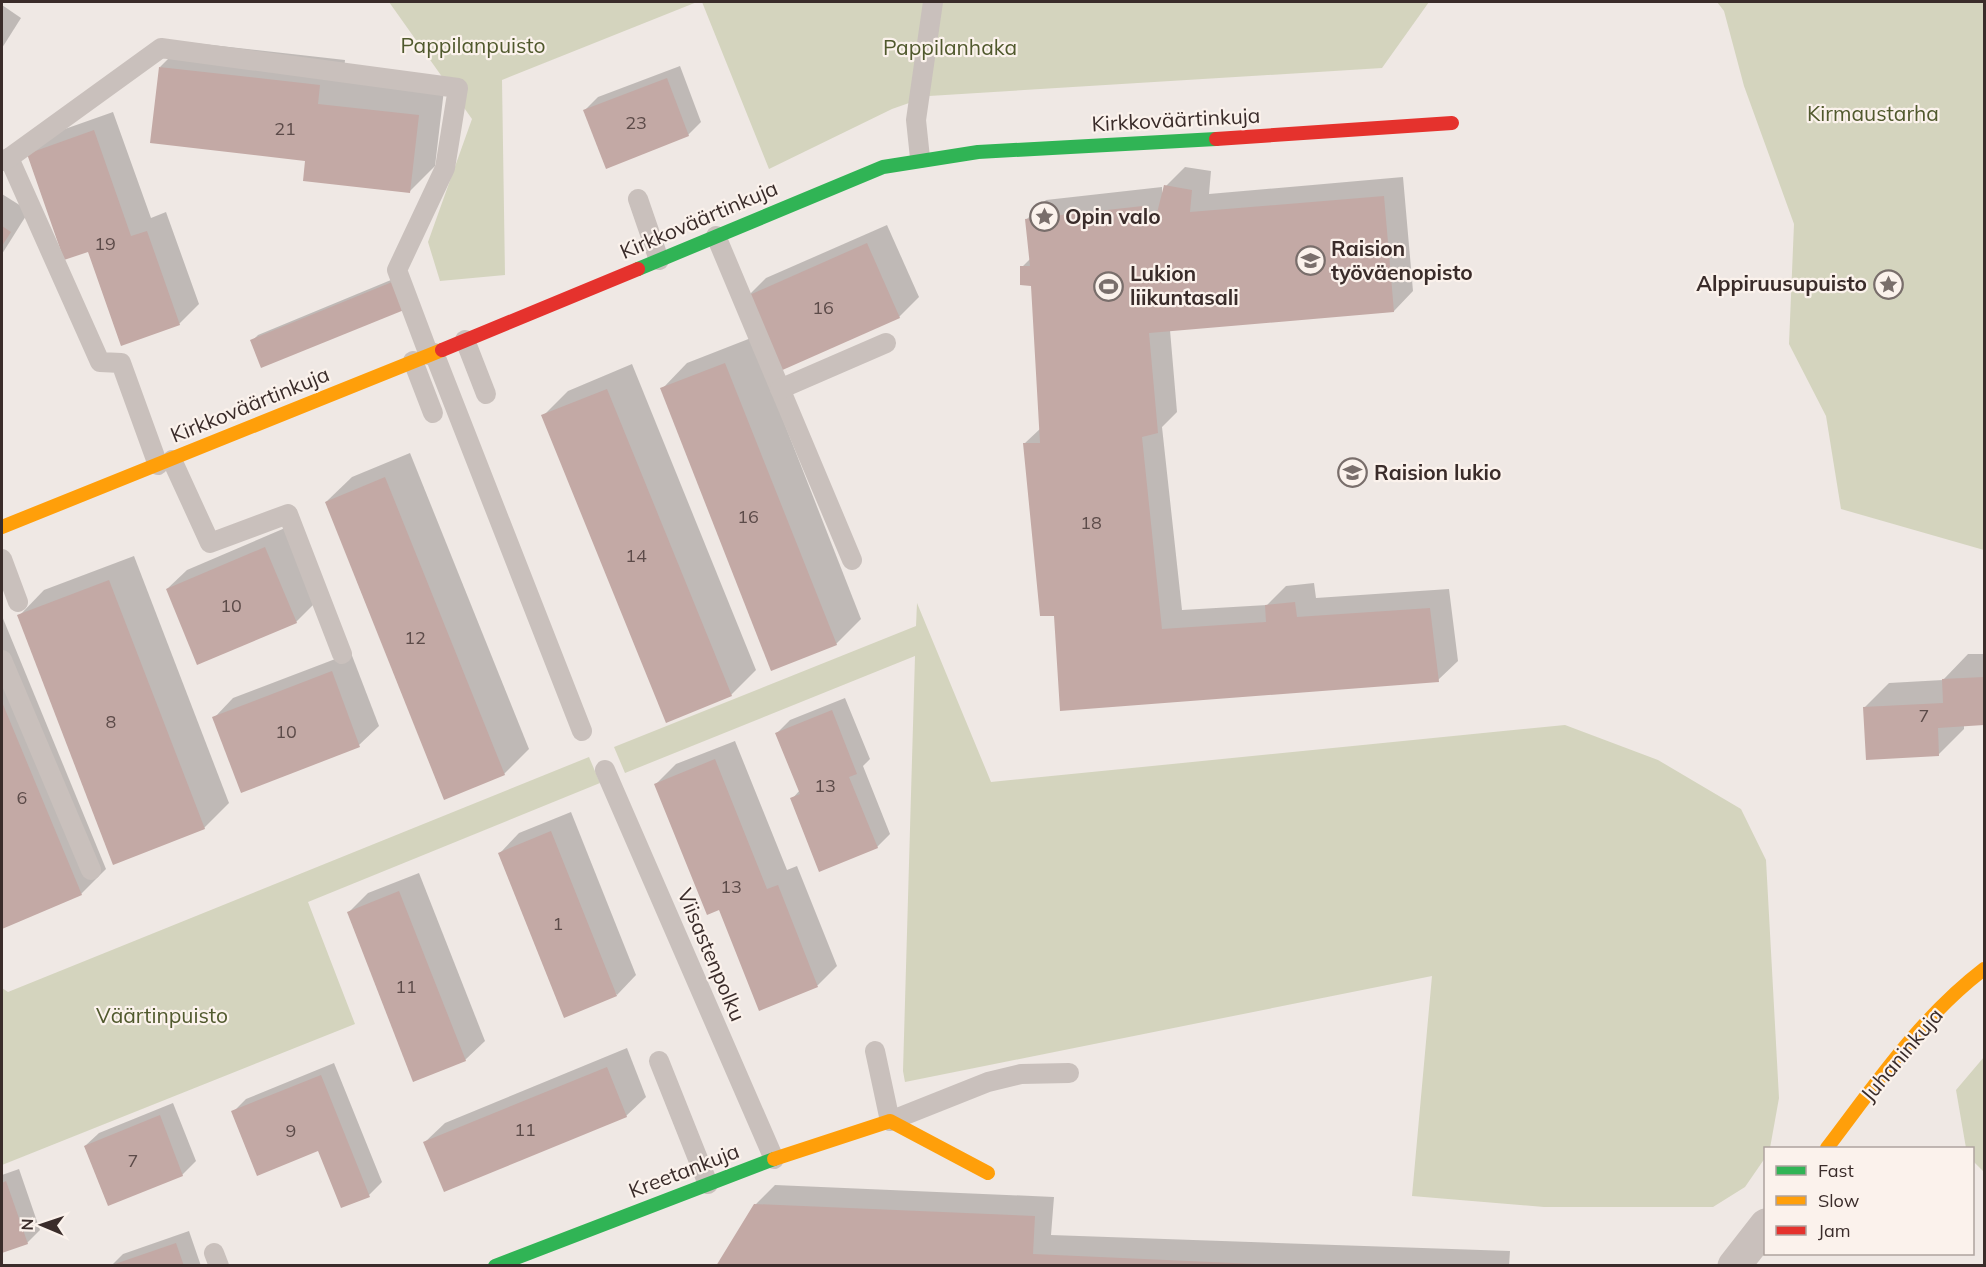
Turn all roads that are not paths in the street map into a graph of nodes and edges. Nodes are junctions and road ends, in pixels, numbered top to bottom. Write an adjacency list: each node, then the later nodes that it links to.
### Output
1 (933, 2): 3 (lane)
2 (1452, 123): 3 (street, Kirkkoväärtinkuja)
3 (920, 158): 6 (street, Kirkkoväärtinkuja)
4 (5, 160): 10 (lane); 14 (lane)
5 (638, 199): 7 (lane)
6 (716, 236): 7 (street, Kirkkoväärtinkuja); 11 (lane)
7 (659, 260): 8 (street, Kirkkoväärtinkuja)
8 (465, 340): 10 (street, Kirkkoväärtinkuja); 12 (lane)
9 (886, 343): 11 (lane)
10 (425, 356): 13 (lane); 14 (street, Kirkkoväärtinkuja); 21 (lane)
11 (780, 389): 17 (lane)
12 (486, 394)
13 (433, 413)
14 (165, 463): 15 (street, Kirkkoväärtinkuja); 19 (lane)
15 (2, 527)
16 (2, 559): 18 (lane)
17 (852, 560)
18 (18, 602)
19 (342, 654)
20 (2, 660): 23 (lane)
21 (582, 731)
22 (605, 770): 30 (lane, Viisastenpolku)
23 (91, 870)
24 (1984, 969): 29 (street, Juhaninkuja)
25 (875, 1051): 28 (lane)
26 (659, 1061): 32 (lane)
27 (1069, 1072): 28 (lane)
28 (890, 1120): 30 (street, Kreetankuja); 31 (street)
29 (1829, 1147)
30 (774, 1159): 32 (street, Kreetankuja)
31 (987, 1173)
32 (708, 1184): 34 (street, Kreetankuja)
33 (1764, 1228): 35 (street)
34 (495, 1266)
35 (1734, 1266)

